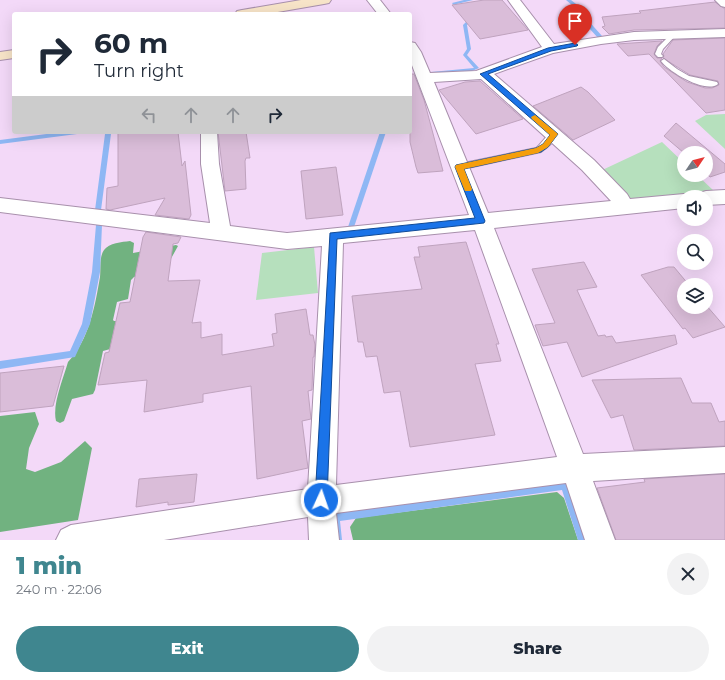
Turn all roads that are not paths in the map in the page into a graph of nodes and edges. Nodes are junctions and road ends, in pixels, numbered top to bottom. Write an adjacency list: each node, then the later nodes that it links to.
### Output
1 (324, 0): 6 (main road)
2 (372, 0): 7 (street)
3 (514, 0): 10 (street)
4 (721, 0): 5 (street)
5 (725, 3)
6 (254, 12)
7 (383, 12)
8 (725, 33): 9 (street)
9 (673, 35): 10 (street); 16 (lane)
10 (550, 50): 14 (street)
11 (412, 53): 15 (street)
12 (12, 54): 13 (main road)
13 (0, 56)
14 (483, 74): 15 (street); 18 (street)
15 (420, 79): 19 (street)
16 (714, 84)
17 (209, 134): 26 (street)
18 (554, 134): 19 (lane); 24 (street)
19 (459, 167): 25 (street)
20 (725, 197): 21 (street)
21 (713, 198)
22 (677, 202): 24 (street)
23 (0, 205): 26 (street)
24 (624, 206): 25 (street)
25 (481, 221): 27 (street); 29 (street)
26 (221, 233): 27 (street)
27 (333, 236): 30 (street)
28 (725, 460): 29 (street)
29 (575, 468): 30 (street); 33 (street)
30 (321, 500): 31 (street); 32 (street)
31 (71, 540)
32 (324, 540)
33 (600, 540)

